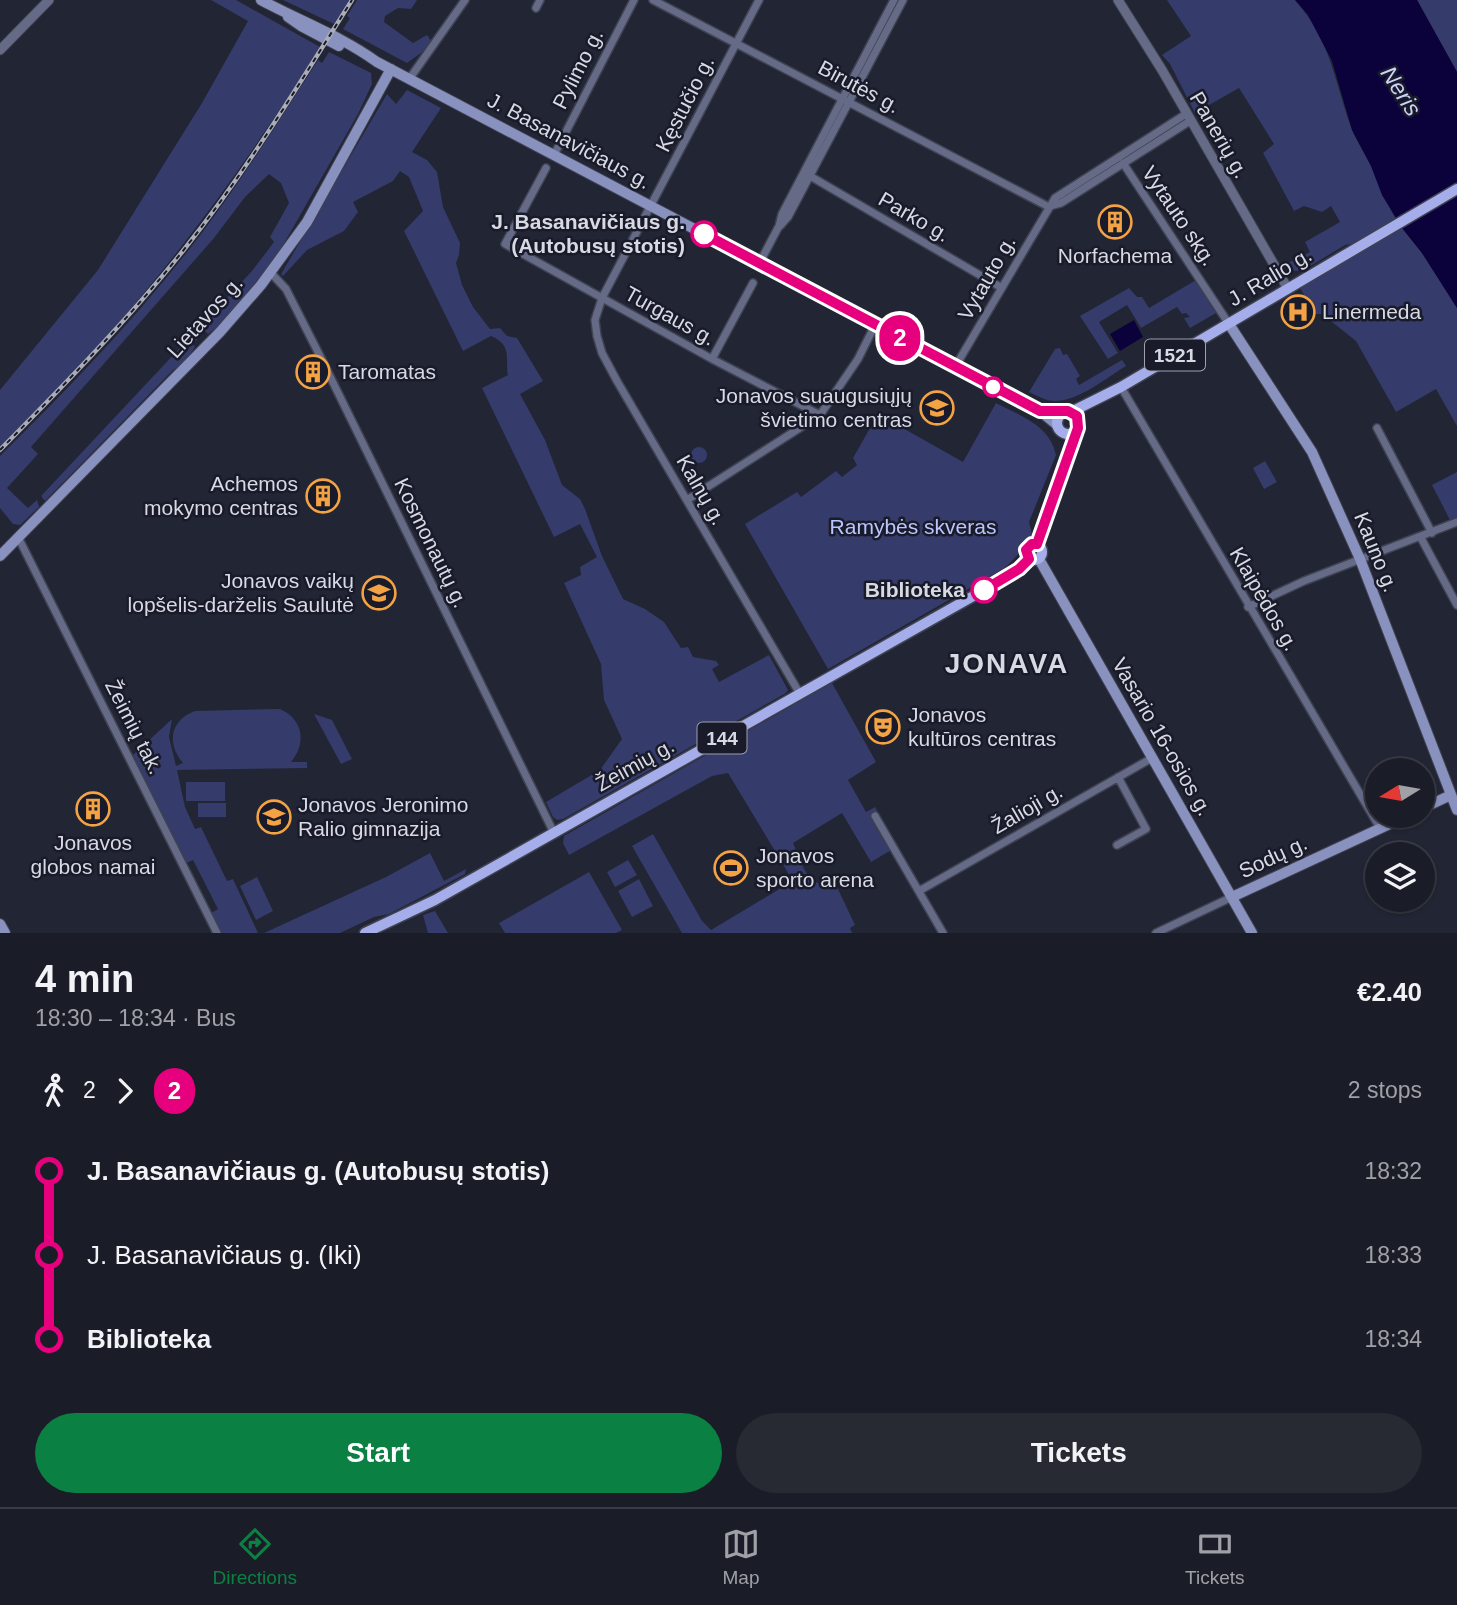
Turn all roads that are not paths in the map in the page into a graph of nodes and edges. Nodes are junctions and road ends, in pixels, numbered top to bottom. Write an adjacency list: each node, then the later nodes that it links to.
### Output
1 (49, 0): 13 (street)
2 (261, 0): 14 (main road, J. Basanavičiaus g. / 1521)
3 (465, 0): 15 (street)
4 (540, 0): 11 (street)
5 (634, 0): 18 (street, Pylimo g.)
6 (653, 0): 12 (street, Birutės g.)
7 (759, 0): 12 (street, Kęstučio g.)
8 (894, 0): 16 (street)
9 (903, 0): 16 (street)
10 (1118, 0): 17 (street, Panerių g.)
11 (536, 8)
12 (736, 43): 16 (street, Birutės g.); 23 (street, Kęstučio g.)
13 (0, 50)
14 (391, 69): 15 (main road, J. Basanavičiaus g. / 1521); 27 (main road, Lietavos g.)
15 (410, 78): 18 (main road, J. Basanavičiaus g. / 1521)
16 (846, 100): 21 (street); 24 (street, Birutės g.); 25 (street)
17 (1188, 117): 19 (street); 24 (street, Vytauto g.); 30 (street, Panerių g.)
18 (554, 155): 23 (main road, J. Basanavičiaus g. / 1521)
19 (1123, 163): 24 (street); 32 (street, Vytauto skg.)
20 (546, 168): 31 (street, Turgaus g.)
21 (810, 176): 25 (street); 29 (street, Parko g.)
22 (1457, 189): 30 (main road, J. Ralio g. / 1521)
23 (651, 206): 26 (main road, J. Basanavičiaus g. / 1521); 31 (street, Kęstučio g.)
24 (1049, 206): 29 (street, Vytauto g.)
25 (779, 226): 26 (street)
26 (759, 264): 33 (main road, J. Basanavičiaus g. / 1521)
27 (270, 272): 48 (main road, Lietavos g.); 64 (street, Kosmonautų g.)
28 (753, 283): 34 (street)
29 (1002, 288): 35 (street, Vytauto g.)
30 (1288, 289): 32 (main road, J. Ralio g. / 1521)
31 (602, 298): 34 (street, Turgaus g.); 45 (street, Kalnų g.)
32 (1229, 324): 36 (main road, J. Ralio g. / 1521); 52 (main road, Kauno g.)
33 (875, 325): 35 (main road, J. Basanavičiaus g. / 1521); 40 (street)
34 (712, 359): 40 (street, Turgaus g.)
35 (956, 367): 38 (main road, J. Basanavičiaus g. / 1521)
36 (1121, 387): 37 (main road, J. Ralio g. / 1521); 54 (street, Klaipėdos g.)
37 (1103, 397): 39 (main road, J. Ralio g. / 1521); 41 (main road, J. Ralio g. / 1521)
38 (1040, 411): 39 (main road, J. Basanavičiaus g. / 1521); 42 (main road, J. Basanavičiaus g. / 1521)
39 (1067, 412): 41 (main road); 42 (main road)
40 (820, 415): 45 (street)
41 (1078, 426): 42 (main road); 44 (main road)
42 (1059, 428): 44 (main road)
43 (1377, 428): 47 (street)
44 (1066, 460): 51 (main road)
45 (687, 500): 55 (street, Kalnų g.)
46 (1457, 522): 47 (street)
47 (1432, 533): 49 (street)
48 (18, 537): 50 (main road, Lietavos g.); 70 (street, Žeimių tak.)
49 (1421, 537): 52 (street); 53 (street)
50 (0, 556)
51 (1034, 559): 55 (main road, Žeimių g. / 144); 56 (main road, Vasario 16-osios g.)
52 (1360, 559): 54 (street); 58 (main road, Kauno g.)
53 (1457, 605)
54 (1248, 607): 59 (street, Klaipėdos g.)
55 (800, 694): 64 (main road, Žeimių g. / 144)
56 (1152, 758): 57 (street, Žalioji g.); 67 (main road, Vasario 16-osios g.)
57 (1118, 777): 65 (street); 66 (street, Žalioji g.)
58 (1454, 794): 60 (main road); 61 (main road, Kauno g.)
59 (1365, 803)
60 (1435, 803)
61 (1457, 810)
62 (875, 816): 66 (street)
63 (1380, 828): 67 (main road, Sodų g.)
64 (554, 833): 71 (main road, Žeimių g. / 144)
65 (1117, 845)
66 (919, 891): 72 (street)
67 (1232, 897): 73 (street, Sodų g.); 74 (main road, Vasario 16-osios g.)
68 (0, 923): 69 (main road)
69 (5, 933)
70 (217, 933)
71 (365, 933)
72 (943, 933)
73 (1156, 933)
74 (1252, 933)

